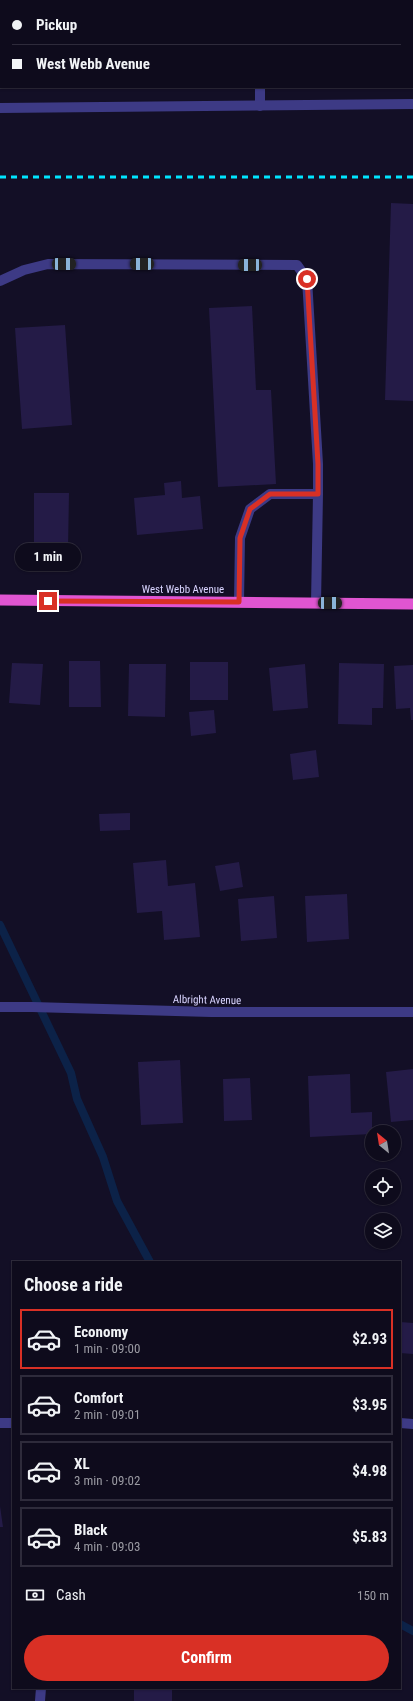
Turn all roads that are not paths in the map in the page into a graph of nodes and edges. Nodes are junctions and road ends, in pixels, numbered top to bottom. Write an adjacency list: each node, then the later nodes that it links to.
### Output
1 (260, 88): 3 (street)
2 (413, 104): 3 (street)
3 (260, 106): 4 (street)
4 (0, 108)
5 (0, 281): 6 (street)
6 (318, 494): 8 (street); 9 (street)
7 (0, 600): 8 (highway, West Webb Avenue)
8 (239, 602): 9 (highway, West Webb Avenue)
9 (316, 603): 10 (highway, West Webb Avenue)
10 (413, 604)
11 (0, 1007): 12 (street, Albright Avenue)
12 (413, 1012)
13 (0, 1423): 14 (street)
14 (12, 1423)
15 (401, 1423): 16 (street)
16 (413, 1424)
17 (41, 1689): 18 (street)
18 (40, 1701)

